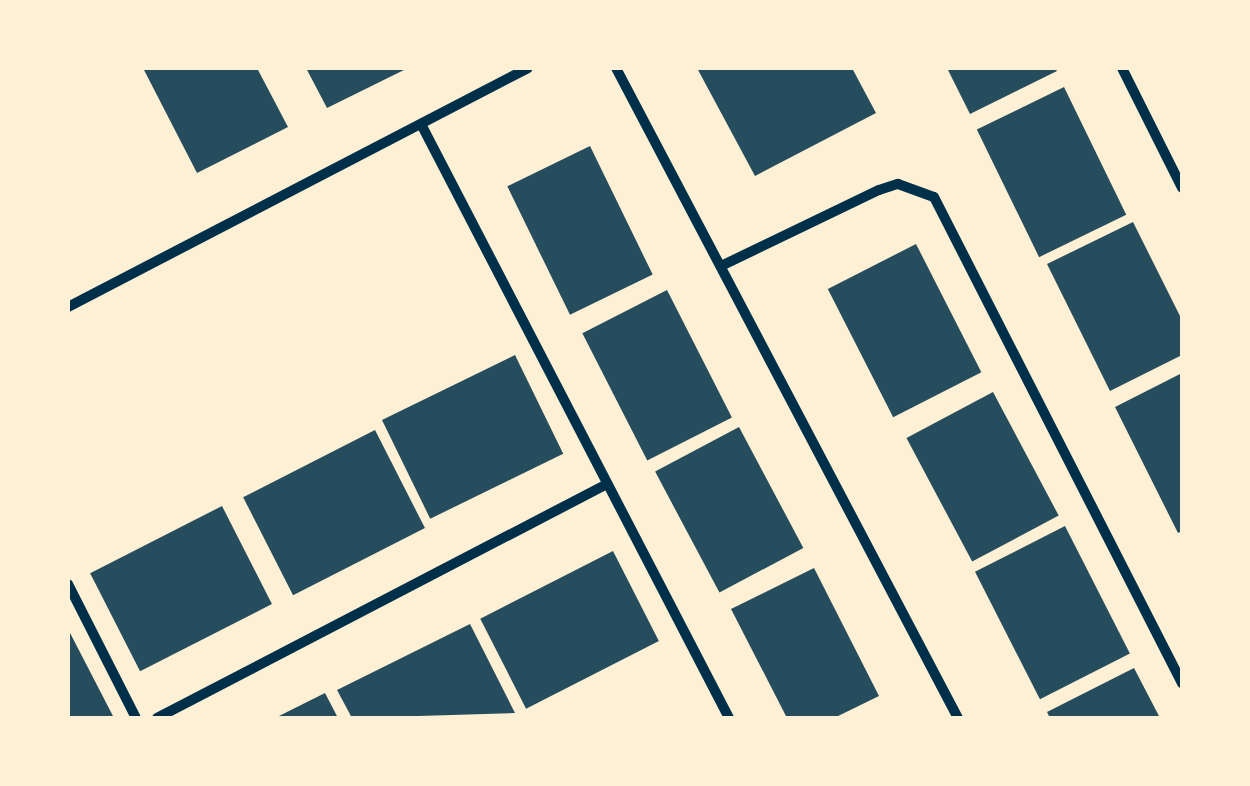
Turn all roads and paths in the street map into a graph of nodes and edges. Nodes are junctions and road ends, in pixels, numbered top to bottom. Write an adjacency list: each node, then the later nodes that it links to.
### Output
1 (528, 68): 4 (street)
2 (616, 68): 6 (street)
3 (1122, 68): 5 (street)
4 (421, 124): 7 (street); 8 (street)
5 (1182, 188)
6 (721, 266): 10 (street); 14 (street)
7 (68, 307)
8 (607, 484): 12 (street); 13 (street)
9 (68, 584): 11 (street)
10 (1182, 683)
11 (136, 718)
12 (156, 718)
13 (728, 718)
14 (958, 718)

